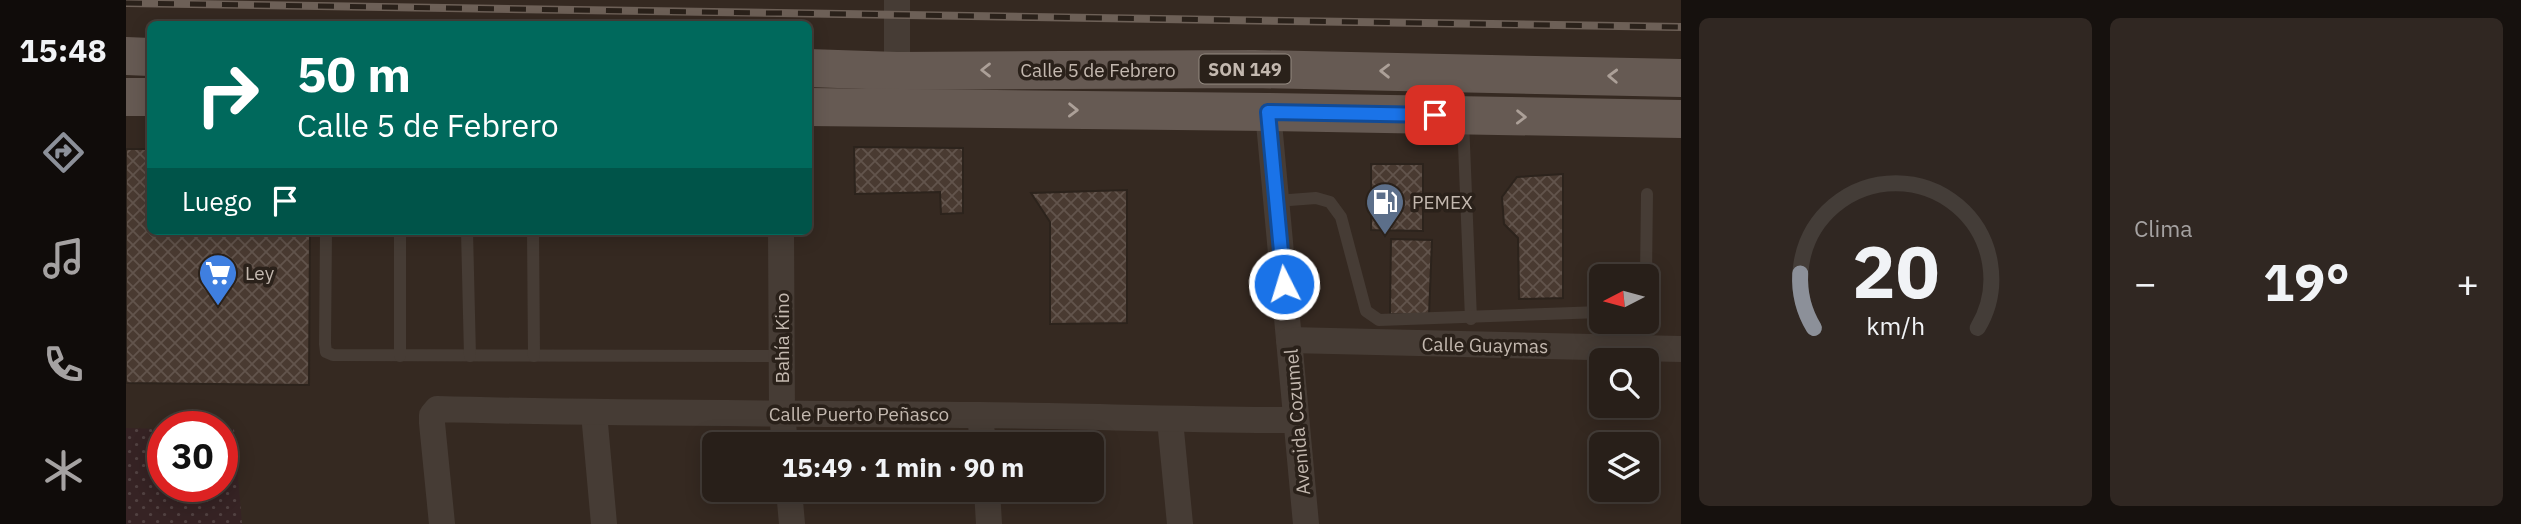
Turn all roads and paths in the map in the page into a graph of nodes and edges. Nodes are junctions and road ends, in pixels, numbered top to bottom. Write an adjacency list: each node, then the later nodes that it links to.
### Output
1 (897, 0): 6 (street)
2 (126, 56): 3 (main road)
3 (147, 57)
4 (812, 69): 6 (main road, Calle 5 de Febrero / SON 149)
5 (1681, 78): 6 (main road, Calle 5 de Febrero / SON 149, one-way to 6)
6 (897, 89): 9 (main road, Calle 5 de Febrero / SON 149); 10 (main road, Calle 5 de Febrero / SON 149, one-way to 10)
7 (126, 97): 8 (main road)
8 (147, 97)
9 (812, 106)
10 (1268, 112): 11 (main road, Calle 5 de Febrero / SON 149); 14 (street, Avenida Cozumel)
11 (1463, 116): 12 (main road, Calle 5 de Febrero / SON 149, one-way to 12); 22 (lane)
12 (1681, 120)
13 (1647, 194): 20 (lane)
14 (1276, 201): 22 (lane); 23 (street, Avenida Cozumel)
15 (326, 235): 25 (lane)
16 (400, 235): 25 (lane)
17 (467, 235): 26 (lane)
18 (533, 235): 27 (lane)
19 (781, 235): 28 (street, Bahía Kino)
20 (1646, 264)
21 (1589, 313): 22 (lane)
22 (1471, 318)
23 (1289, 340): 24 (street, Calle Guaymas); 33 (street, Avenida Cozumel)
24 (1681, 349)
25 (400, 356): 26 (lane)
26 (470, 356): 27 (lane)
27 (534, 356): 28 (lane)
28 (782, 356): 30 (street, Bahía Kino)
29 (594, 413): 30 (street, Calle Puerto Peñasco); 38 (street, Calle Puerto Peñasco); 39 (street)
30 (782, 414): 31 (street, Calle Puerto Peñasco); 34 (street, Bahía Kino)
31 (980, 415): 32 (street, Calle Puerto Peñasco); 35 (street)
32 (1170, 419): 33 (street, Calle Puerto Peñasco); 42 (street)
33 (1296, 420): 43 (street, Avenida Cozumel)
34 (784, 432)
35 (982, 432)
36 (790, 502): 40 (street)
37 (988, 502): 41 (street)
38 (442, 524)
39 (604, 524)
40 (792, 524)
41 (989, 524)
42 (1180, 524)
43 (1306, 524)

